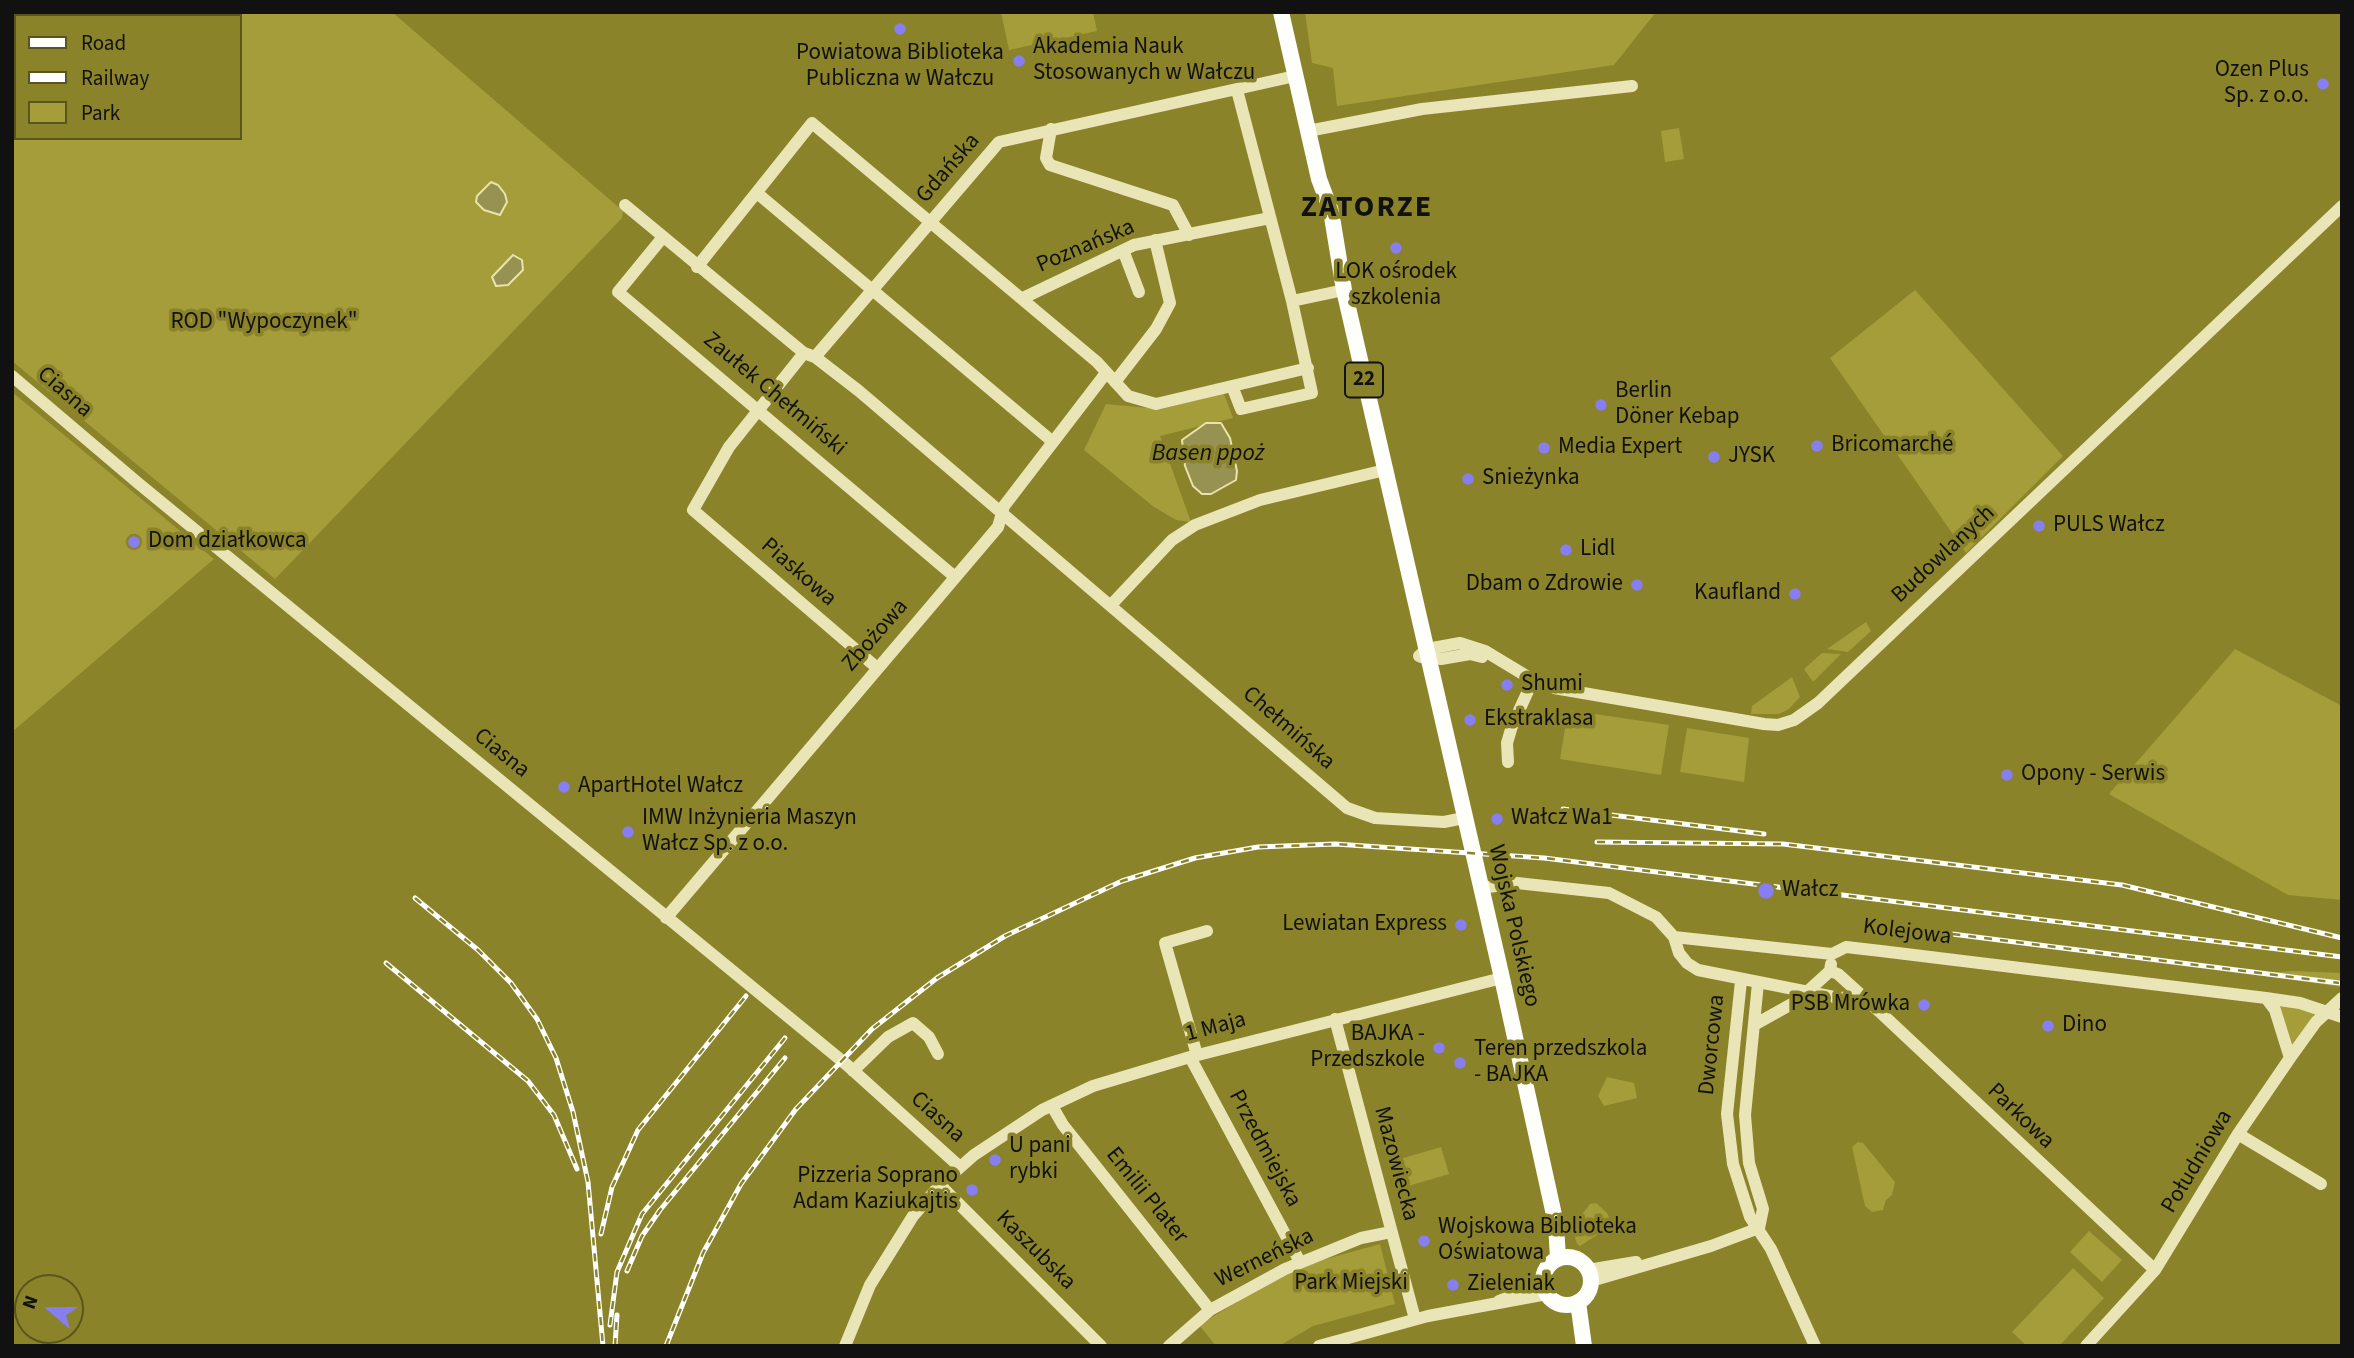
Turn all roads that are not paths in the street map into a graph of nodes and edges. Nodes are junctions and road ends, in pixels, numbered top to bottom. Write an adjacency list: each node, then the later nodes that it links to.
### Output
1 (1281, 12): 2 (main road, Wojska Polskiego / 22)
2 (1295, 76): 4 (street, Gdańska); 6 (main road, Wojska Polskiego / 22)
3 (1632, 86): 6 (street)
4 (1237, 90): 5 (street, Gdańska); 10 (street)
5 (1051, 129): 11 (street, Gdańska); 12 (street)
6 (1308, 131): 18 (main road, Wojska Polskiego / 22)
7 (757, 193): 11 (street); 16 (street); 17 (street)
8 (625, 205): 13 (street)
9 (2342, 206): 38 (street, Budowlanych)
10 (1270, 218): 12 (street, Poznańska); 21 (street)
11 (931, 222): 17 (street, Gdańska); 20 (street)
12 (1189, 235): 14 (street, Poznańska)
13 (663, 237): 16 (street); 27 (street, Zaułek Chełmiński)
14 (1155, 240): 15 (street, Poznańska); 25 (street, Zbożowa)
15 (1123, 250): 19 (street); 20 (street, Poznańska)
16 (697, 267): 22 (street)
17 (874, 290): 22 (street, Gdańska); 28 (street)
18 (1344, 290): 21 (street); 29 (main road, Wojska Polskiego / 22)
19 (1139, 292)
20 (1023, 298): 25 (street, Poznańska)
21 (1292, 301): 23 (street)
22 (809, 355): 27 (street, Gdańska); 31 (street)
23 (1308, 368): 26 (street, Poznańska); 26 (street)
24 (12, 376): 44 (street, Ciasna)
25 (1111, 378): 26 (street, Poznańska); 28 (street, Zbożowa)
26 (1232, 386)
27 (757, 408): 30 (street, Gdańska); 32 (street, Zaułek Chełmiński)
28 (1053, 442): 31 (street, Zbożowa)
29 (1385, 470): 33 (street); 34 (main road, Wojska Polskiego / 22)
30 (693, 510): 37 (street, Piaskowa)
31 (1002, 514): 32 (street, Zbożowa); 33 (street, Chełmińska)
32 (955, 577): 37 (street, Zbożowa)
33 (1111, 605): 42 (street, Chełmińska)
34 (1425, 655): 35 (street, Budowlanych); 36 (street, Budowlanych); 39 (main road, Wojska Polskiego / 22); 41 (main road, Wojska Polskiego / 22)
35 (1450, 658): 36 (street, Budowlanych); 39 (street)
36 (1499, 662): 38 (street, Budowlanych)
37 (876, 667): 44 (street, Zbożowa)
38 (1533, 680): 40 (street)
39 (1437, 691): 41 (main road, Wojska Polskiego / 22)
40 (1508, 762)
41 (1460, 802): 42 (main road, Wojska Polskiego / 22)
42 (1464, 818): 43 (main road, Wojska Polskiego / 22)
43 (1481, 888): 46 (street); 49 (main road, Wojska Polskiego / 22)
44 (666, 918): 63 (street, Ciasna)
45 (1207, 931): 61 (street, Przedmiejska)
46 (1675, 937): 47 (street, Kolejowa); 50 (street)
47 (1832, 954): 48 (street); 54 (street, Kolejowa)
48 (1830, 971): 52 (street); 53 (street, Parkowa)
49 (1502, 978): 58 (street, 1 Maja); 73 (main road, Wojska Polskiego / 22)
50 (1741, 981): 51 (street); 65 (street, Dworcowa)
51 (1758, 983): 52 (street); 59 (street, Dworcowa)
52 (1807, 990): 53 (street); 59 (street)
53 (1858, 992): 75 (street, Parkowa)
54 (2266, 998): 56 (street, Kolejowa); 62 (street)
55 (2342, 998): 56 (street, Południowa)
56 (2326, 1011): 57 (street, Kolejowa); 62 (street, Południowa)
57 (2342, 1017)
58 (1335, 1019): 61 (street, 1 Maja); 72 (street, Mazowiecka)
59 (1754, 1025): 66 (street, Dworcowa)
60 (938, 1054): 63 (street)
61 (1194, 1056): 64 (street, 1 Maja); 74 (street, Przedmiejska)
62 (2290, 1058): 67 (street, Południowa)
63 (853, 1071): 68 (street, Ciasna)
64 (1052, 1106): 68 (street, 1 Maja); 79 (street, Emilii Plater)
65 (1727, 1114): 66 (street, Dworcowa); 71 (street, Dworcowa)
66 (1745, 1115): 71 (street, Dworcowa)
67 (2238, 1134): 69 (street); 75 (street, Południowa)
68 (960, 1167): 70 (street, 1 Maja)
69 (2321, 1184)
70 (940, 1185): 81 (street); 82 (street, Kaszubska)
71 (1759, 1228): 76 (street); 86 (street, Dworcowa)
72 (1391, 1232): 74 (street, Werneńska); 80 (street, Mazowiecka)
73 (1564, 1258): 76 (main road); 77 (main road)
74 (1300, 1262): 79 (street, Werneńska)
75 (2155, 1270): 87 (street, Południowa)
76 (1590, 1275): 78 (main road)
77 (1545, 1288): 78 (main road); 80 (street)
78 (1572, 1303): 85 (main road)
79 (1210, 1310): 83 (street, Werneńska)
80 (1415, 1319): 84 (street)
81 (845, 1346)
82 (1101, 1346)
83 (1169, 1346)
84 (1319, 1346)
85 (1582, 1346)
86 (1815, 1346)
87 (2086, 1346)

